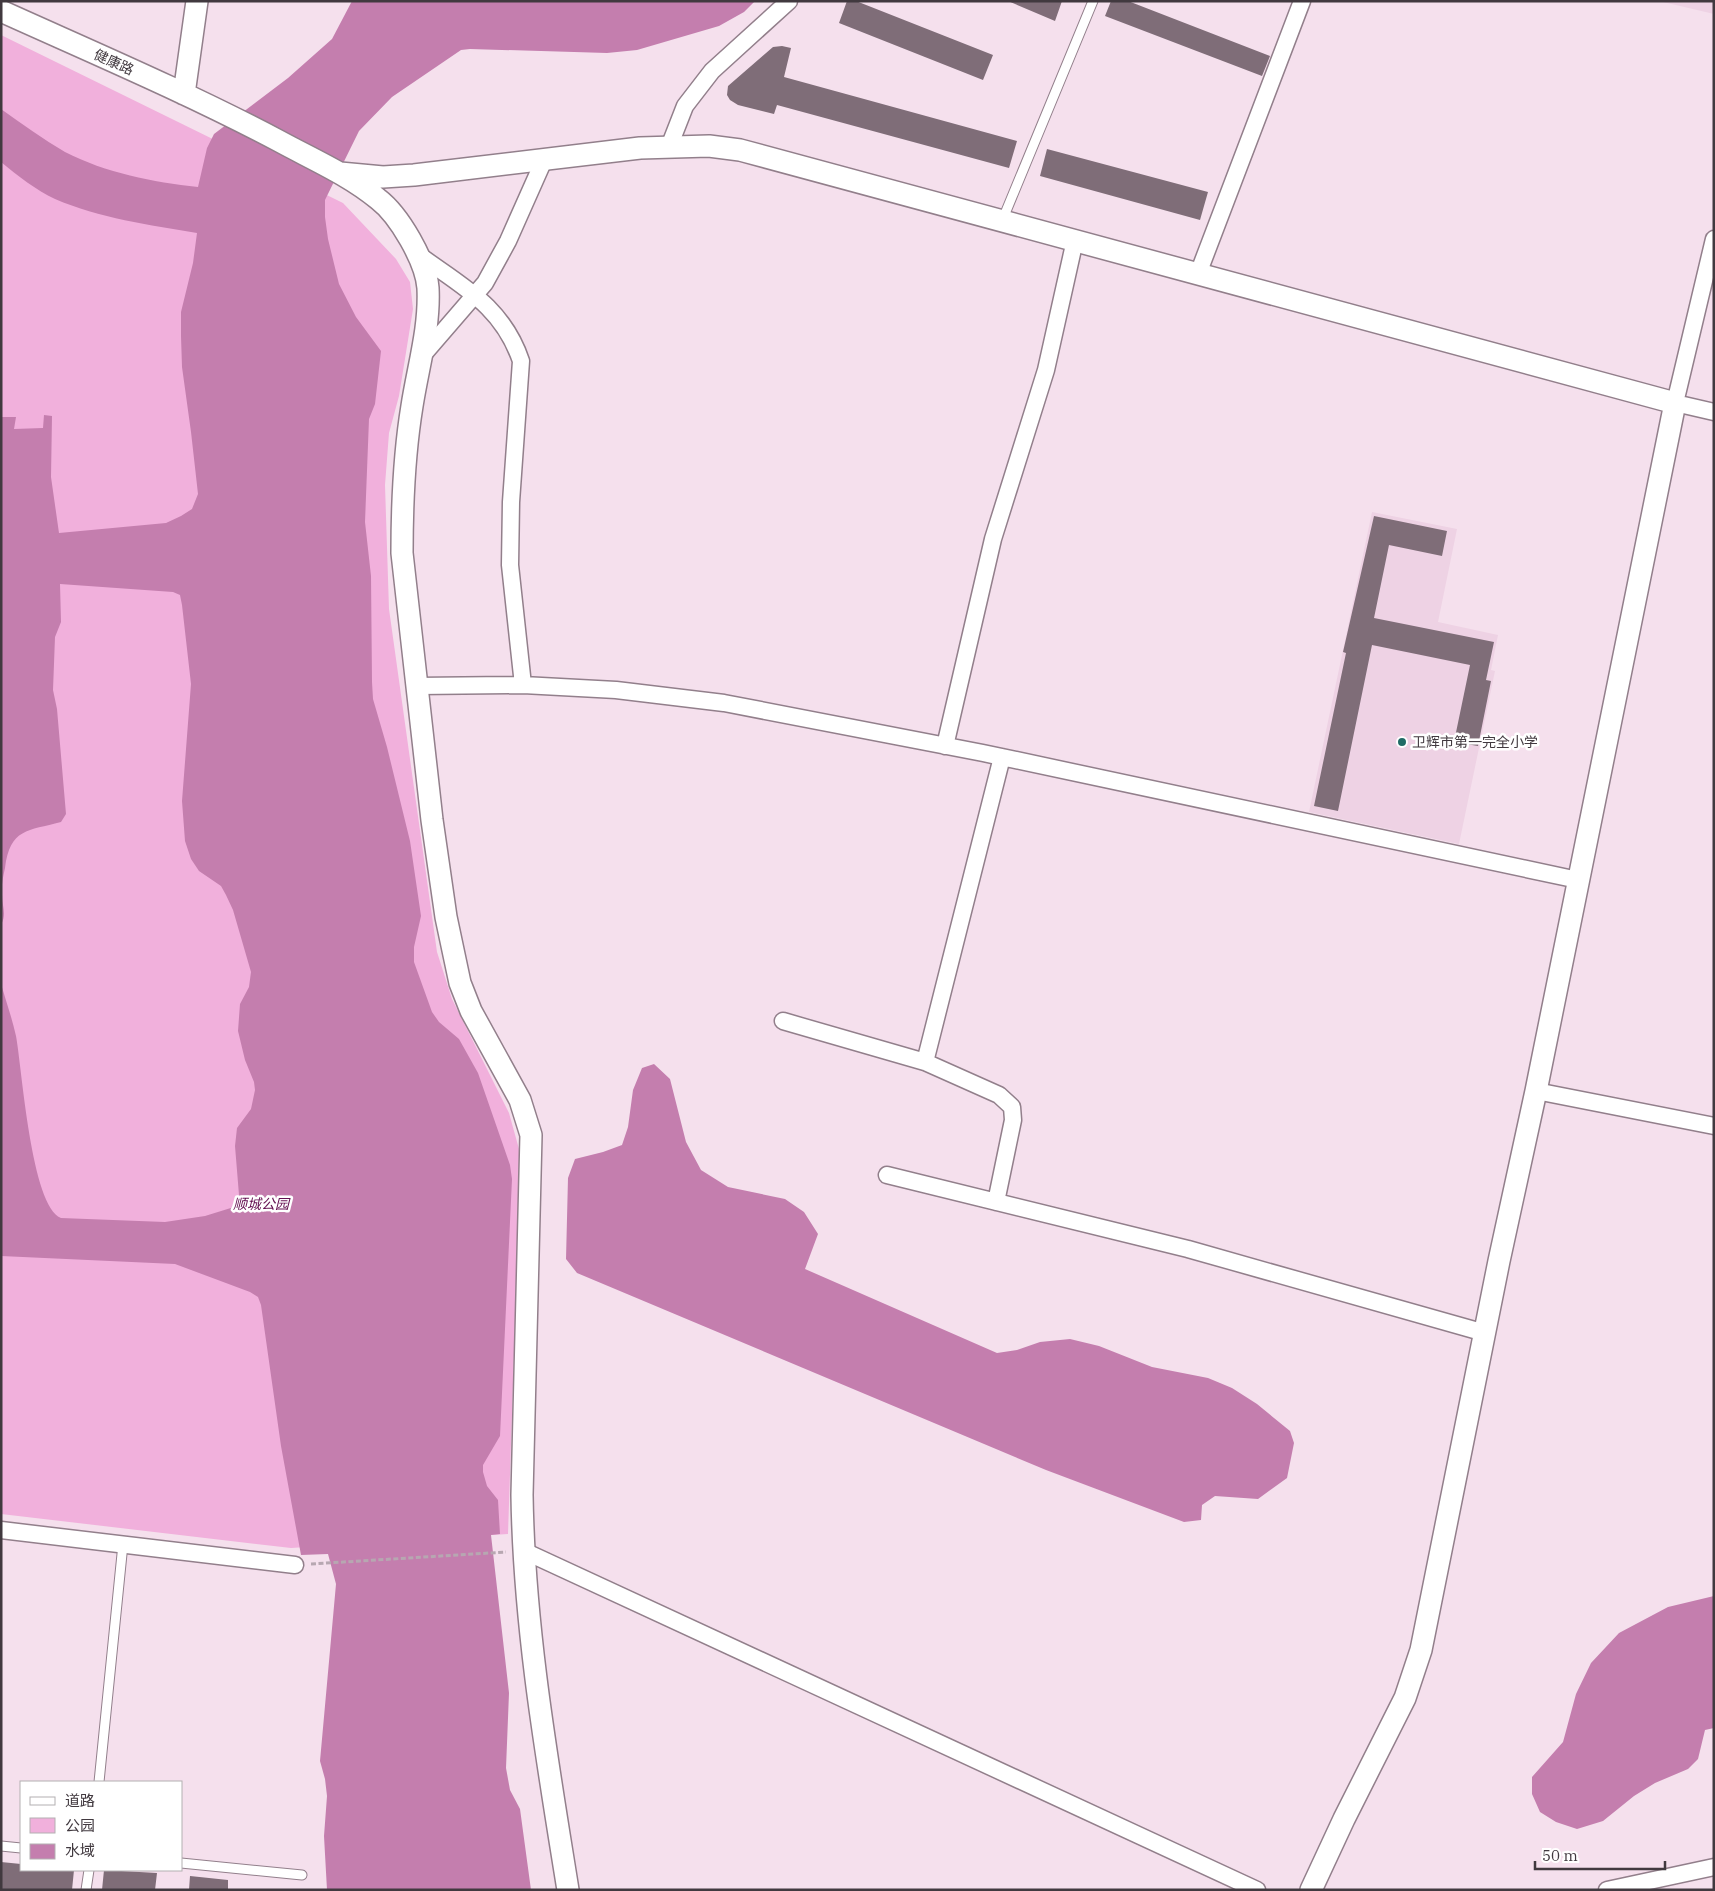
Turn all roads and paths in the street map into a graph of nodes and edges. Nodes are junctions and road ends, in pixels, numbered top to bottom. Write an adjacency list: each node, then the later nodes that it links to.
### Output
1 (197, 1): 6 (street)
2 (789, 1): 7 (street)
3 (1093, 1): 10 (lane)
4 (1302, 1): 14 (street)
5 (1, 11): 6 (street, 健康路)
6 (184, 94): 9 (street, 健康路)
7 (669, 147): 8 (street); 10 (street)
8 (544, 160): 9 (street); 15 (street)
9 (340, 174): 13 (street, 健康路)
10 (1001, 221): 12 (street)
11 (1714, 239): 17 (street)
12 (1075, 240): 14 (street); 21 (street)
13 (416, 252): 15 (street); 16 (street, 健康路)
14 (1198, 274): 17 (street)
15 (475, 294): 16 (street); 19 (street)
16 (421, 356): 20 (street, 健康路)
17 (1675, 403): 18 (street); 23 (street)
18 (1714, 412)
19 (523, 685): 20 (street); 21 (street)
20 (417, 686): 33 (street, 健康路)
21 (945, 746): 22 (street)
22 (1002, 757): 23 (street); 25 (street)
23 (1578, 880): 26 (street)
24 (782, 1021): 25 (street)
25 (924, 1062): 29 (street)
26 (1536, 1092): 27 (street); 30 (street)
27 (1714, 1126)
28 (887, 1175): 29 (street)
29 (996, 1202): 30 (street)
30 (1485, 1333): 45 (street)
31 (1, 1530): 32 (street)
32 (123, 1544): 34 (street); 35 (lane)
33 (524, 1550): 34 (path); 43 (street, 健康路); 44 (street)
34 (295, 1565)
35 (99, 1781)
36 (1, 1846): 37 (lane)
37 (20, 1848)
38 (182, 1863): 41 (lane)
39 (1714, 1867): 46 (street)
40 (89, 1871): 42 (lane)
41 (302, 1875)
42 (86, 1890)
43 (568, 1890)
44 (1257, 1890)
45 (1311, 1890)
46 (1607, 1890)

